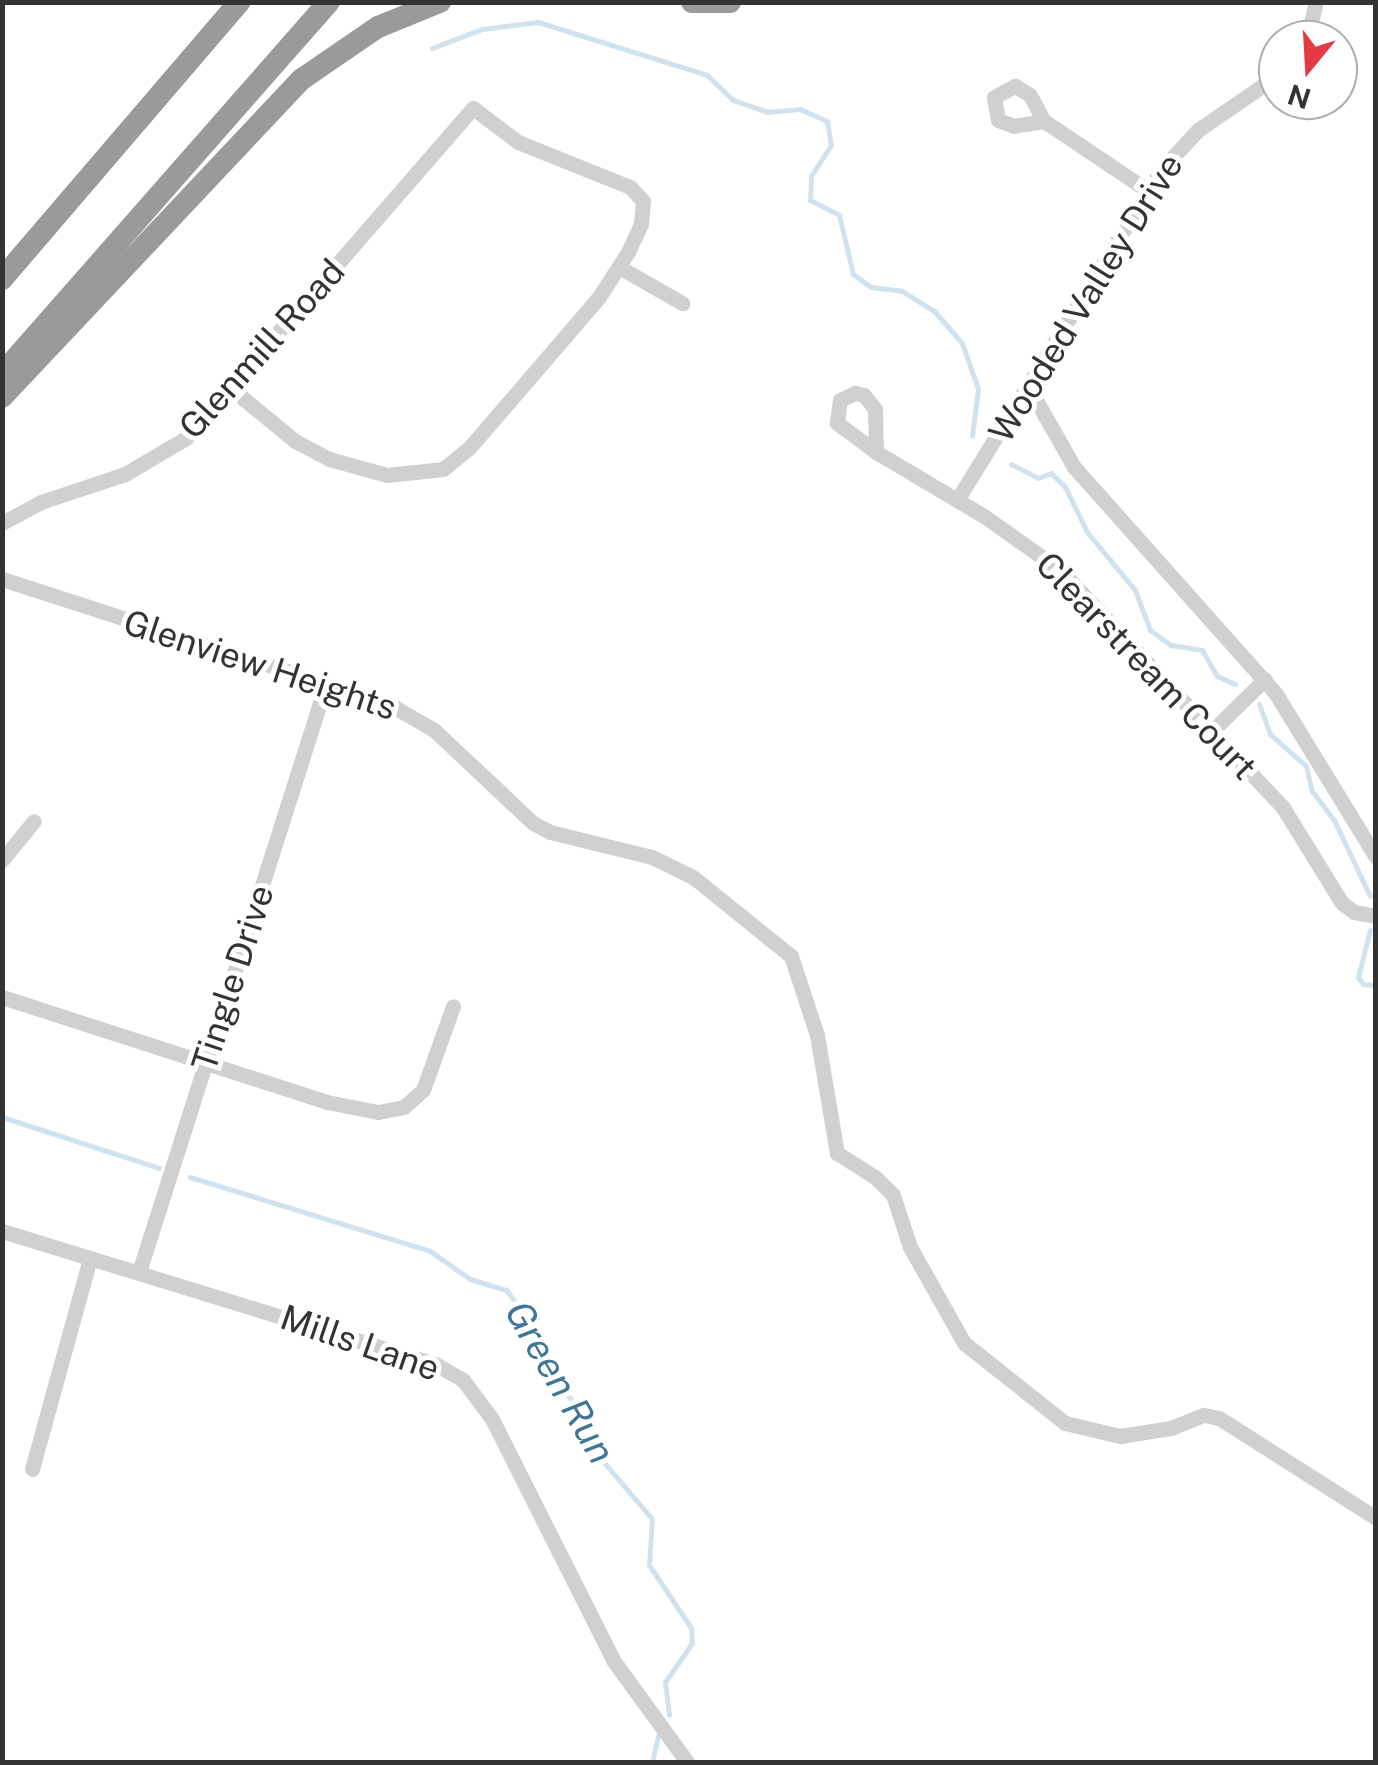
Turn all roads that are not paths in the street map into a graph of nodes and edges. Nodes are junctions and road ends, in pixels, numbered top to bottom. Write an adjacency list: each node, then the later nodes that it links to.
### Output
1 (240, 2): 10 (highway)
2 (330, 2): 12 (highway)
3 (440, 2): 15 (highway)
4 (692, 2): 5 (highway)
5 (730, 2)
6 (1258, 89): 8 (street, Wooded Valley Drive)
7 (1044, 121): 8 (street)
8 (1147, 190): 13 (street, Wooded Valley Drive)
9 (620, 267): 11 (street); 14 (street); 14 (street, Glenmill Road)
10 (2, 279)
11 (682, 303)
12 (2, 374)
13 (1028, 386): 17 (street, Wooded Valley Drive); 20 (street, Clearstream Court)
14 (232, 389): 18 (street, Glenmill Road)
15 (2, 397)
16 (876, 452): 17 (street, Clearstream Court)
17 (958, 500): 22 (street, Clearstream Court)
18 (2, 523)
19 (2, 579): 21 (street, Glenview Heights)
20 (1265, 679): 22 (street); 24 (street, Clearstream Court)
21 (326, 684): 29 (street, Tingle Drive); 34 (street, Glenview Heights)
22 (1212, 731): 26 (street, Clearstream Court)
23 (34, 821): 25 (street)
24 (1376, 857)
25 (2, 860)
26 (1376, 916)
27 (2, 997): 29 (street)
28 (453, 1006): 29 (street)
29 (206, 1062): 32 (street, Tingle Drive)
30 (2, 1231): 31 (street, Mills Lane)
31 (90, 1258): 32 (street, Mills Lane); 33 (street)
32 (139, 1272): 35 (street, Mills Lane)
33 (32, 1469)
34 (1376, 1518)
35 (687, 1762)

